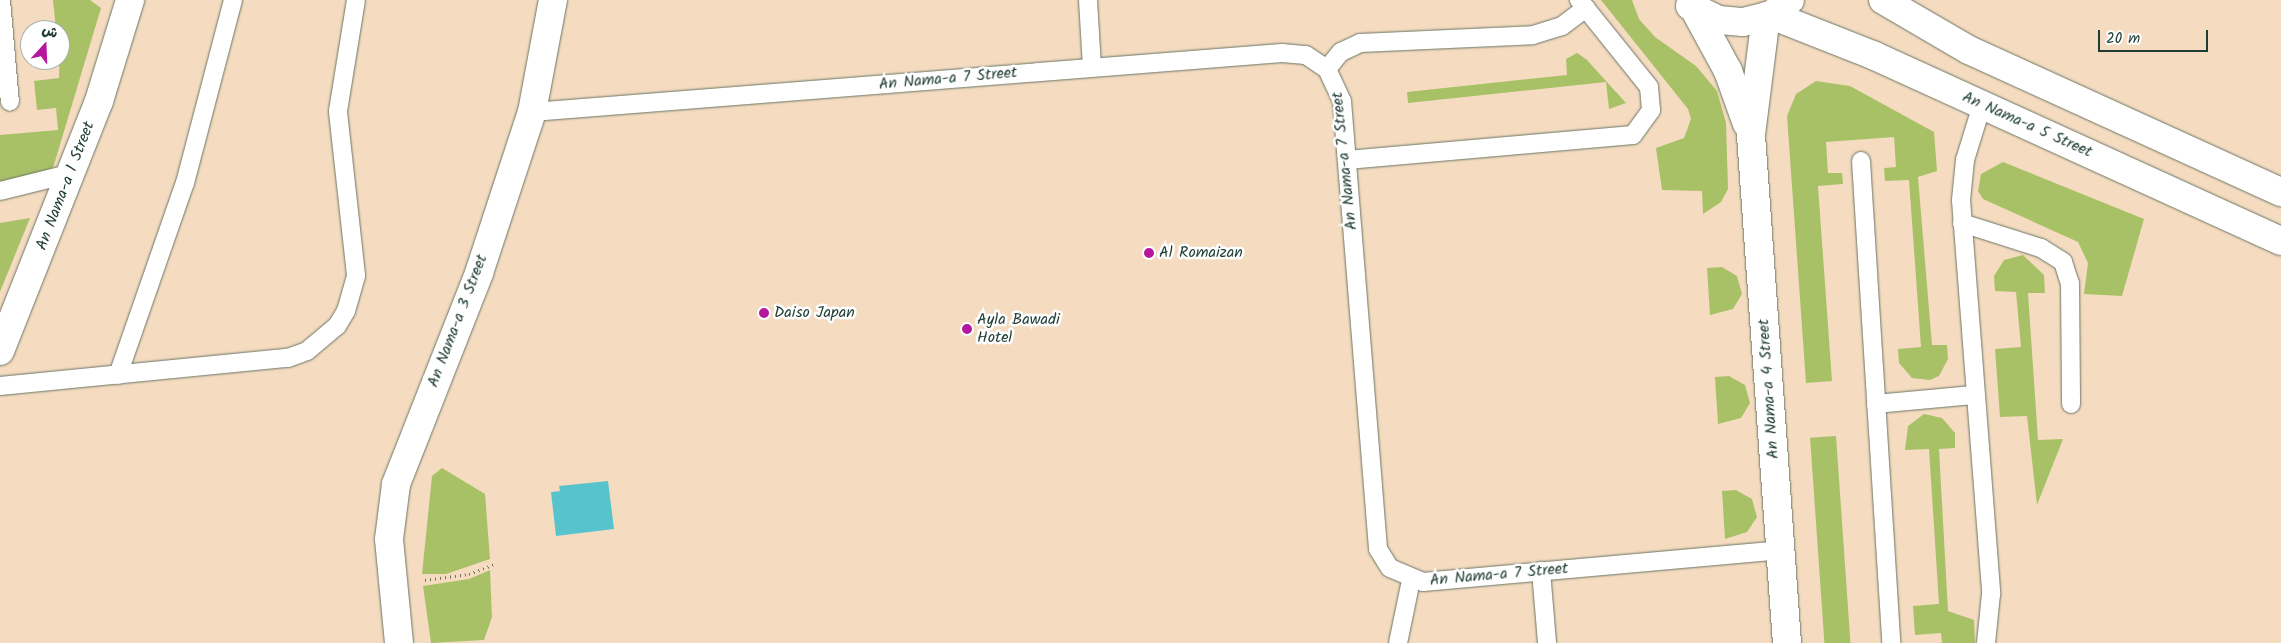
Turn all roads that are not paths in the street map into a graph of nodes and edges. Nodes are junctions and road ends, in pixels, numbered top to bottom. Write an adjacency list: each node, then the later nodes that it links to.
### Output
1 (0, 0): 13 (lane)
2 (233, 0): 25 (lane)
3 (356, 0): 25 (lane)
4 (553, 0): 15 (street, An Nama-a 3 Street)
5 (1088, 0): 11 (lane)
6 (1882, 0): 21 (street)
7 (1582, 4): 12 (lane); 17 (lane)
8 (127, 6): 19 (street, An Nama-a 1 Street)
9 (1690, 6): 10 (street); 16 (street, An Nama-a 4 Street)
10 (1776, 10): 14 (street, An Nama-a 5 Street); 16 (street, An Nama-a 4 Street)
11 (1092, 67): 12 (lane, An Nama-a 7 Street); 15 (lane, An Nama-a 7 Street)
12 (1327, 68): 17 (lane, An Nama-a 7 Street)
13 (10, 102)
14 (1982, 104): 22 (lane); 23 (street, An Nama-a 5 Street)
15 (532, 112): 33 (street, An Nama-a 3 Street)
16 (1751, 135): 30 (street, An Nama-a 4 Street)
17 (1347, 160): 32 (lane, An Nama-a 7 Street)
18 (1861, 161): 28 (lane)
19 (72, 172): 20 (lane); 24 (street, An Nama-a 1 Street)
20 (0, 190)
21 (2281, 192)
22 (1962, 223): 27 (lane); 29 (lane)
23 (2281, 241)
24 (0, 351)
25 (118, 375): 26 (lane)
26 (0, 386)
27 (1973, 395): 28 (lane); 38 (lane)
28 (1876, 404): 37 (lane)
29 (2071, 404)
30 (1780, 550): 31 (lane, An Nama-a 7 Street); 36 (street, An Nama-a 4 Street)
31 (1541, 571): 32 (lane, An Nama-a 7 Street); 35 (lane)
32 (1411, 580): 34 (lane)
33 (399, 643)
34 (1398, 643)
35 (1547, 643)
36 (1787, 643)
37 (1891, 643)
38 (1986, 643)

